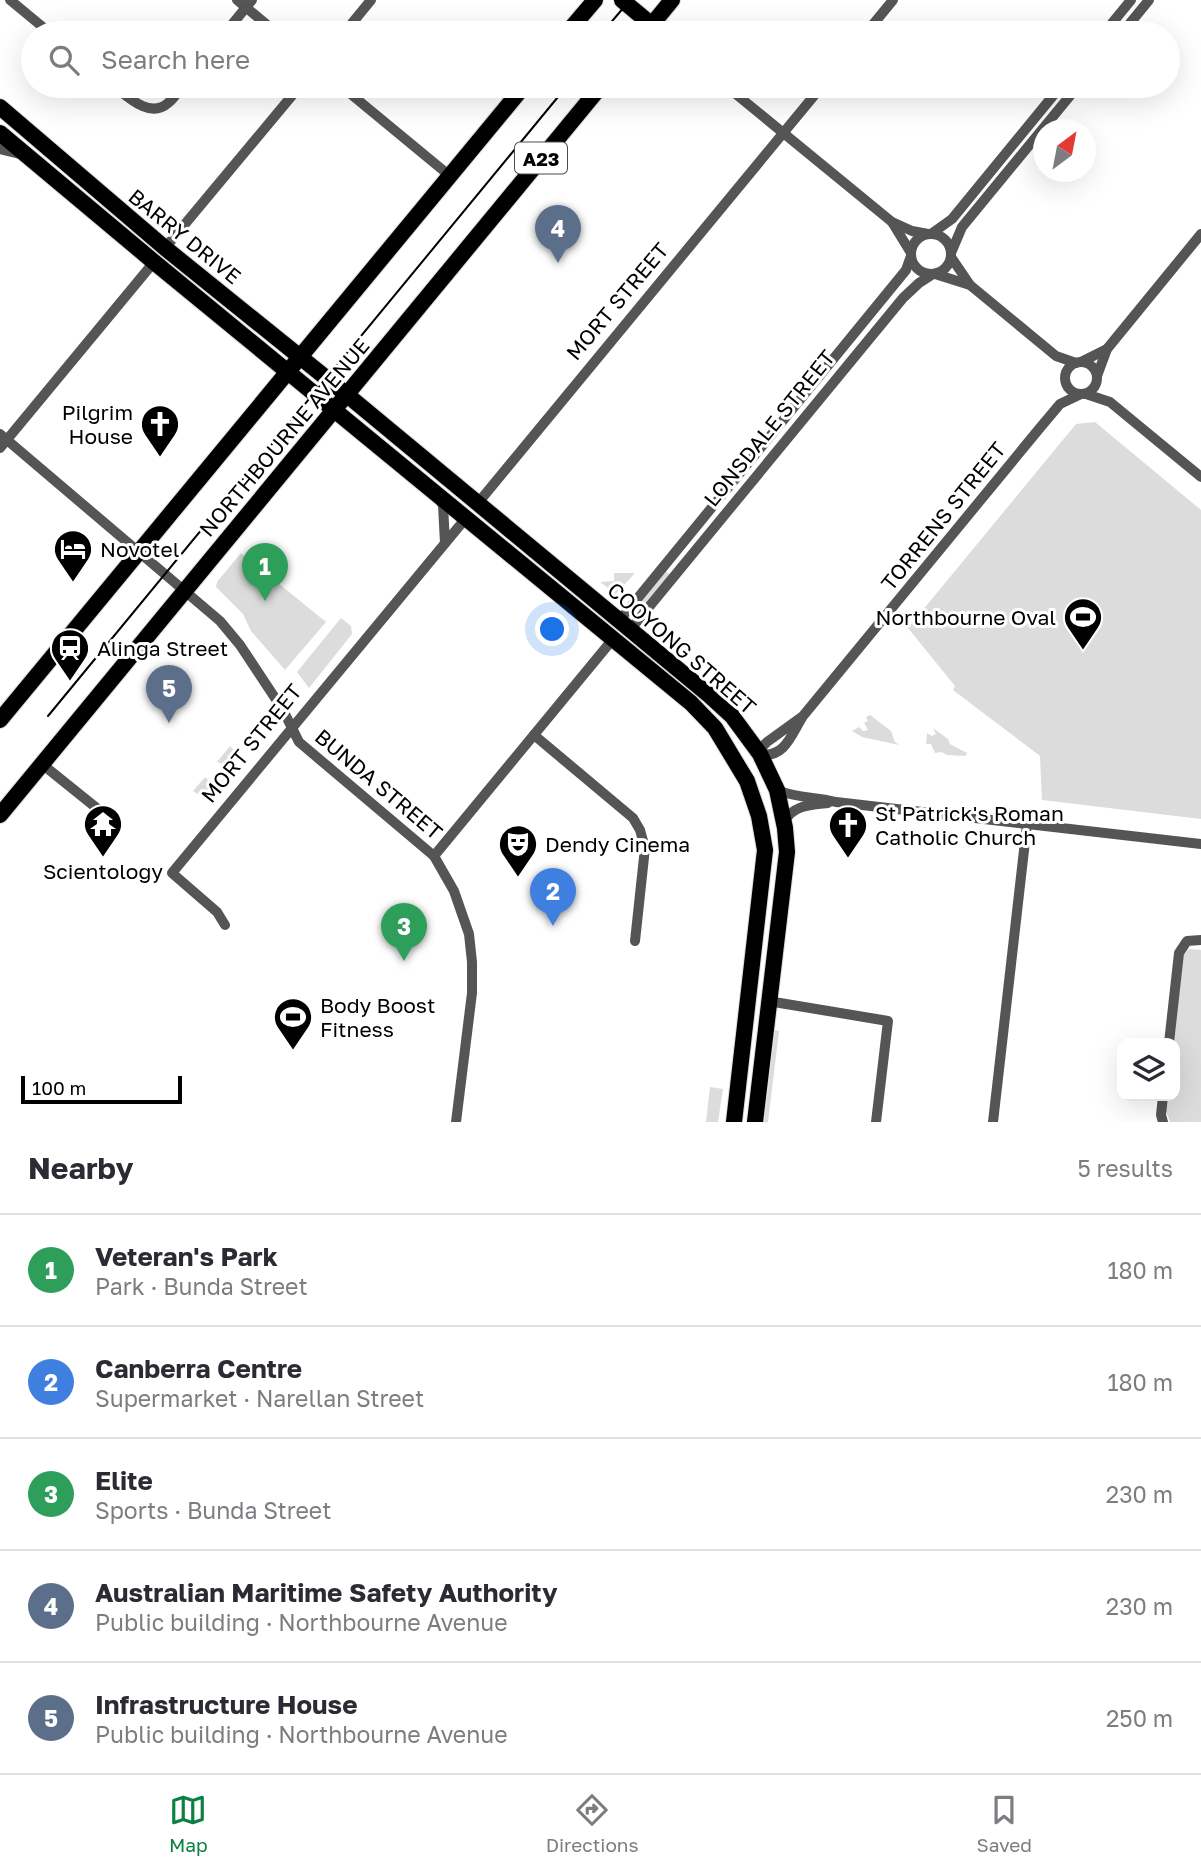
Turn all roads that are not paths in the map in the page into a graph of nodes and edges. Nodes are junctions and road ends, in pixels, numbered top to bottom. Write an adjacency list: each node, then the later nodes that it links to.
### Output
1 (10, 0): 13 (street)
2 (237, 0): 10 (street)
3 (371, 0): 16 (street)
4 (595, 0): 17 (main road)
5 (622, 0): 18 (main road)
6 (672, 0): 19 (main road)
7 (893, 0): 20 (street)
8 (1131, 0): 11 (street)
9 (1149, 0): 12 (street)
10 (249, 4): 14 (street); 15 (street)
11 (1123, 10): 12 (street); 21 (street)
12 (1133, 19)
13 (35, 21)
14 (235, 21)
15 (265, 21)
16 (354, 21)
17 (577, 21)
18 (644, 21)
19 (659, 21)
20 (876, 21)
21 (1114, 21)
22 (129, 98): 23 (street)
23 (173, 98)
24 (290, 98): 43 (street)
25 (356, 98): 39 (street)
26 (514, 98): 39 (main road, NORTHBOURNE AVENUE / A23)
27 (591, 98): 58 (main road, NORTHBOURNE AVENUE / A23)
28 (741, 98): 34 (street)
29 (812, 98): 34 (street, MORT STREET)
30 (1051, 98): 37 (street)
31 (1068, 98): 38 (street)
32 (2, 112): 43 (main road, BARRY DRIVE)
33 (0, 133): 36 (main road, BARRY DRIVE)
34 (783, 133): 40 (street); 66 (street, MORT STREET)
35 (0, 148): 36 (street)
36 (33, 160): 46 (main road, BARRY DRIVE)
37 (997, 165): 38 (street); 41 (street)
38 (1006, 173): 45 (street)
39 (450, 176): 53 (main road, NORTHBOURNE AVENUE / A23)
40 (892, 222): 41 (street); 44 (street)
41 (930, 234): 44 (street); 45 (street)
42 (1201, 234): 51 (street)
43 (165, 248): 53 (main road, BARRY DRIVE)
44 (911, 254): 47 (street); 49 (street, LONSDALE STREET)
45 (951, 255): 47 (street); 48 (street)
46 (154, 262): 55 (main road, BARRY DRIVE); 63 (street)
47 (934, 274): 48 (street); 50 (street, LONSDALE STREET)
48 (970, 285): 52 (street)
49 (859, 328): 50 (street); 68 (street, LONSDALE STREET)
50 (871, 337): 71 (street, LONSDALE STREET)
51 (1107, 349): 54 (street); 56 (street)
52 (1056, 356): 54 (street); 57 (street)
53 (300, 358): 55 (main road, NORTHBOURNE AVENUE / A23); 58 (main road, BARRY DRIVE)
54 (1079, 363): 56 (street); 57 (street)
55 (289, 372): 62 (main road, BARRY DRIVE); 72 (main road, NORTHBOURNE AVENUE / A23)
56 (1097, 377): 59 (street); 60 (street)
57 (1065, 378): 59 (street); 61 (street, TORRENS STREET)
58 (346, 394): 62 (main road, NORTHBOURNE AVENUE / A23); 66 (main road, COOYONG STREET)
59 (1084, 394): 60 (street); 61 (street, TORRENS STREET)
60 (1110, 402): 64 (street)
61 (1060, 404): 77 (street, TORRENS STREET)
62 (334, 409): 65 (main road, COOYONG STREET); 74 (main road, NORTHBOURNE AVENUE / A23)
63 (2, 440): 72 (street, BUNDA STREET)
64 (1201, 477)
65 (436, 494): 67 (main road, COOYONG STREET); 69 (street)
66 (478, 503): 67 (main road, MORT STREET); 70 (main road, COOYONG STREET)
67 (466, 518): 69 (street, MORT STREET); 73 (main road, COOYONG STREET)
68 (688, 537): 71 (street); 75 (street, LONSDALE STREET)
69 (445, 543): 79 (street, MORT STREET)
70 (529, 545): 73 (main road); 75 (main road, COOYONG STREET)
71 (699, 546): 75 (street, LONSDALE STREET)
72 (139, 552): 74 (street, BUNDA STREET); 78 (main road, NORTHBOURNE AVENUE / A23)
73 (517, 560): 76 (main road, COOYONG STREET)
74 (184, 591): 79 (street, BUNDA STREET); 83 (main road, NORTHBOURNE AVENUE / A23)
75 (625, 626): 76 (main road, LONSDALE STREET); 82 (main road, COOYONG STREET)
76 (613, 639): 80 (street); 81 (main road, COOYONG STREET)
77 (803, 716): 82 (street, TORRENS STREET); 82 (street, TORRENS STREET)
78 (0, 720)
79 (292, 726): 92 (street, BUNDA STREET); 93 (street, MORT STREET)
80 (534, 735): 92 (street); 95 (street)
81 (724, 741): 82 (main road); 84 (main road, COOYONG STREET)
82 (760, 754): 84 (main road); 85 (main road, COOYONG STREET)
83 (42, 764): 87 (main road, NORTHBOURNE AVENUE / A23); 88 (street)
84 (747, 781): 97 (main road, COOYONG STREET)
85 (777, 790): 86 (street); 89 (main road, COOYONG STREET)
86 (836, 802): 89 (street); 90 (street)
87 (0, 815)
88 (109, 818)
89 (784, 823): 96 (main road, COOYONG STREET)
90 (1027, 824): 91 (street); 104 (street)
91 (1201, 844)
92 (434, 856): 100 (street, BUNDA STREET)
93 (225, 925)
94 (1201, 940): 98 (street)
95 (635, 941)
96 (768, 1004): 97 (main road); 102 (main road, COOYONG STREET); 103 (street)
97 (747, 1005): 101 (main road, COOYONG STREET)
98 (1170, 1038)
99 (1162, 1101): 105 (street)
100 (456, 1122)
101 (734, 1122)
102 (755, 1122)
103 (876, 1122)
104 (993, 1122)
105 (1163, 1122)

